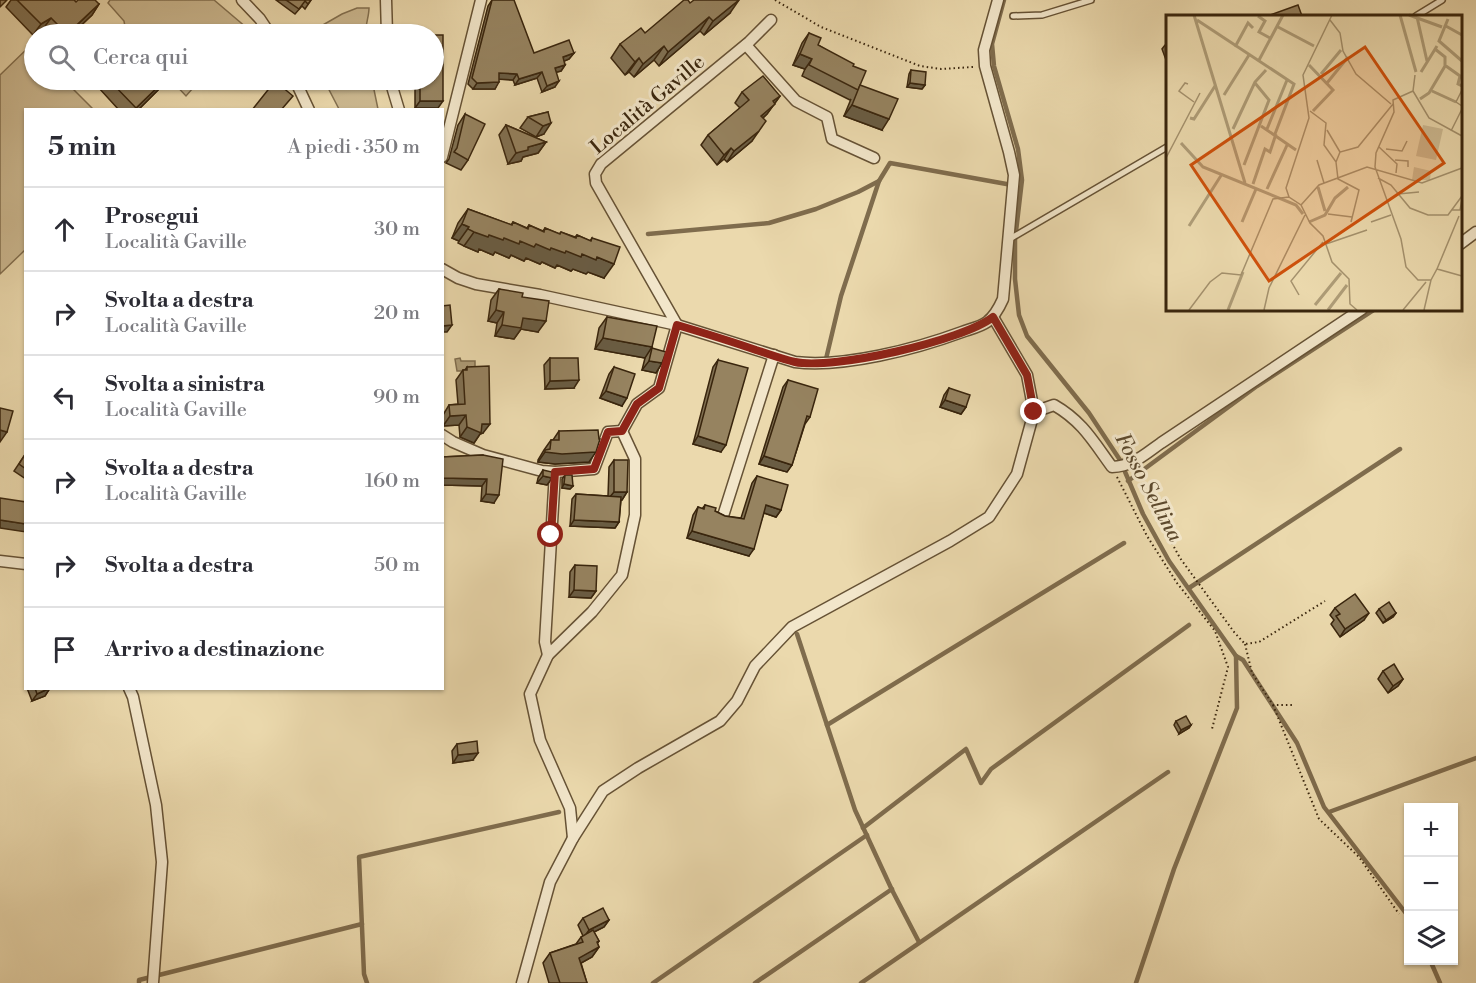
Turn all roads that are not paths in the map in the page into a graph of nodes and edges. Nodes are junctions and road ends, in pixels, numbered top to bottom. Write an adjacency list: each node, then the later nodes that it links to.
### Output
1 (242, 0): 10 (street)
2 (384, 0): 11 (street)
3 (481, 0): 18 (street)
4 (998, 0): 21 (street)
5 (1090, 0): 7 (lane)
6 (1442, 0): 8 (lane)
7 (1013, 15)
8 (1418, 15)
9 (771, 20): 12 (street, Località Gaville)
10 (263, 24)
11 (386, 24)
12 (746, 45): 19 (street); 26 (street, Località Gaville)
13 (300, 90): 15 (street)
14 (393, 90): 16 (street)
15 (308, 108)
16 (398, 108)
17 (1166, 148): 21 (lane)
18 (444, 149)
19 (874, 158)
20 (1476, 232): 22 (street)
21 (1008, 241): 25 (street)
22 (1461, 243)
23 (444, 270): 26 (street)
24 (1360, 310): 28 (street)
25 (993, 317): 27 (street); 28 (street)
26 (677, 325): 27 (street); 29 (street)
27 (774, 356): 32 (street)
28 (1034, 412): 37 (street)
29 (622, 431): 31 (street); 35 (street)
30 (444, 436): 31 (street)
31 (555, 472): 35 (street)
32 (723, 516)
33 (0, 561): 34 (street)
34 (24, 564)
35 (548, 655): 37 (street)
36 (130, 690): 38 (street)
37 (573, 838): 39 (street)
38 (153, 983)
39 (522, 983)

